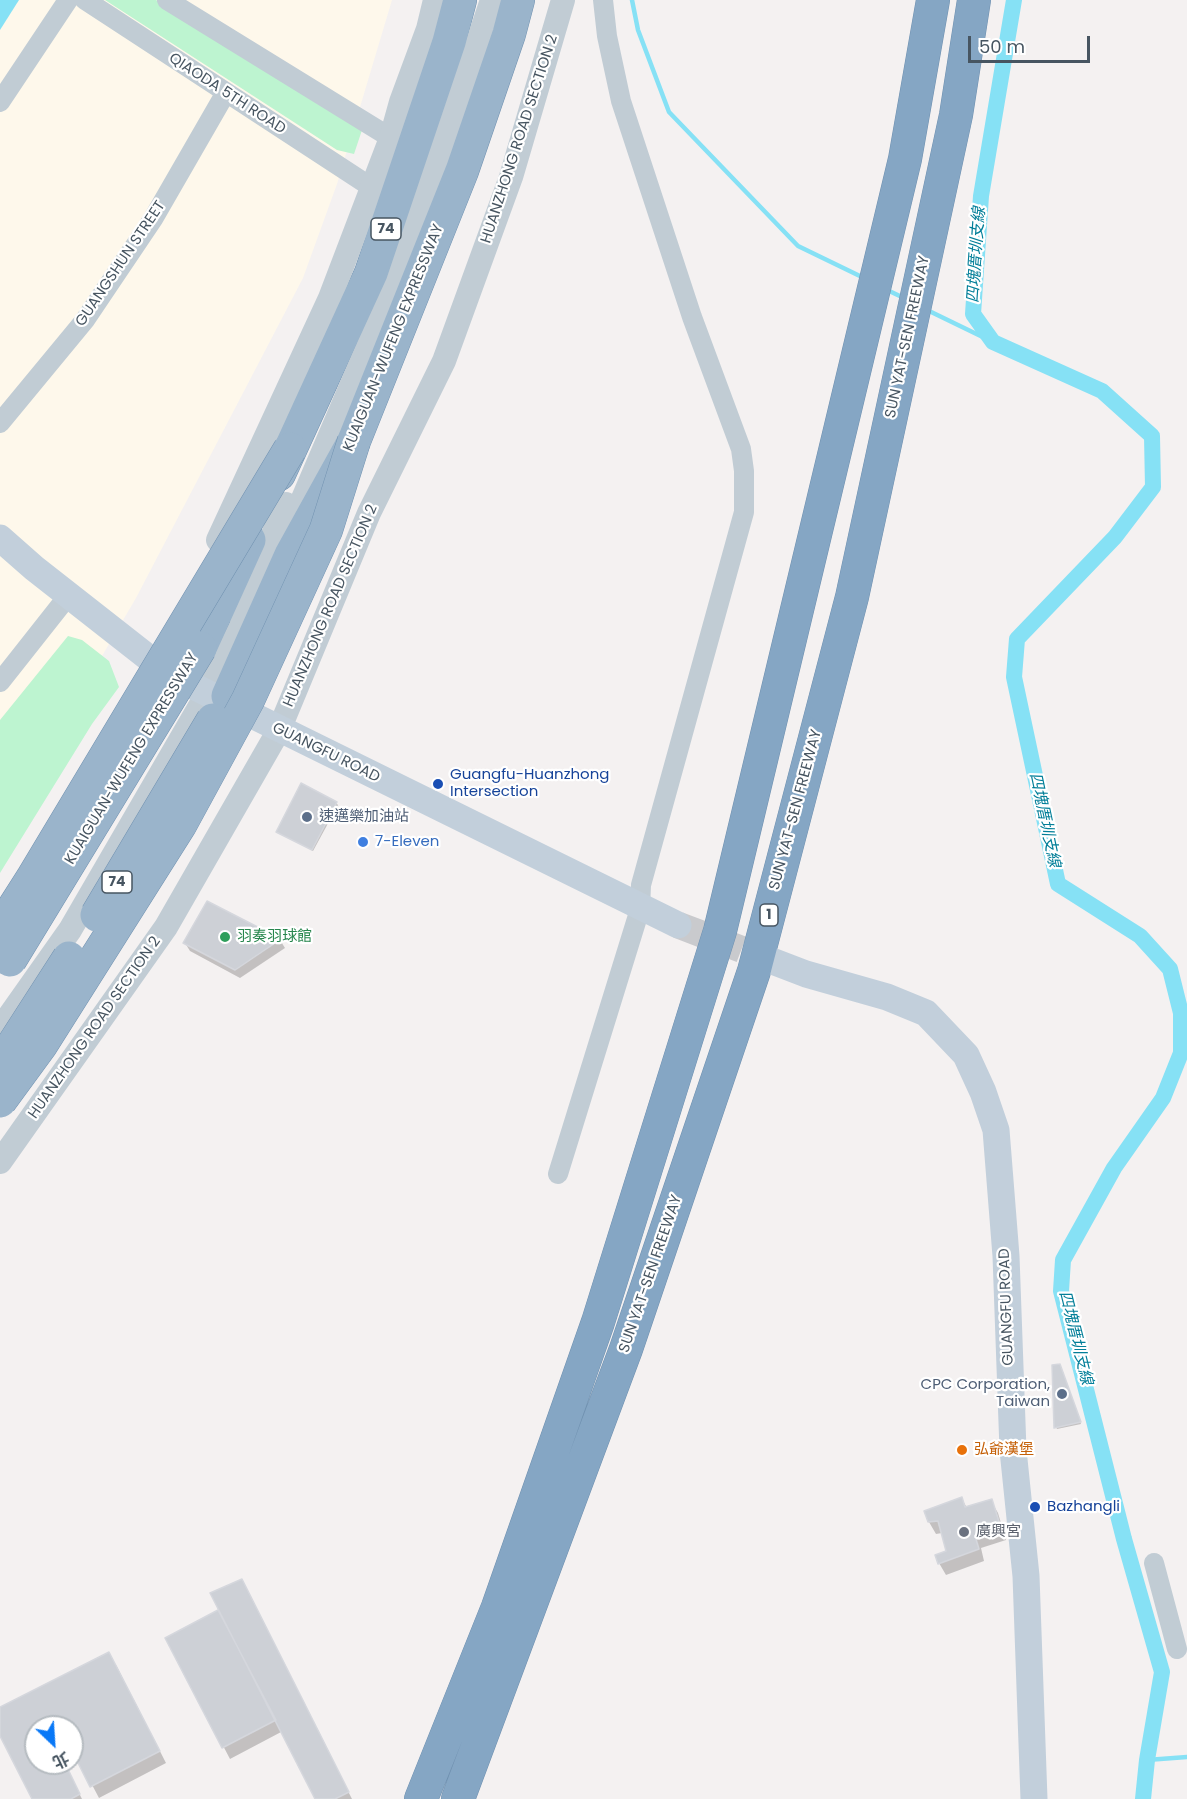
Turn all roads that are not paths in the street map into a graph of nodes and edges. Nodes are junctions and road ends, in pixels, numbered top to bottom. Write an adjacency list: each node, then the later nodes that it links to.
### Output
1 (68, 0): 14 (street)
2 (85, 0): 13 (street, QIAODA 5TH ROAD)
3 (167, 0): 15 (street)
4 (435, 0): 15 (street)
5 (460, 0): 19 (highway, KUAIGUAN-WUFENG EXPRESSWAY / 74)
6 (477, 0): 24 (street)
7 (492, 0): 24 (street)
8 (518, 0): 18 (highway, KUAIGUAN-WUFENG EXPRESSWAY / 74)
9 (563, 0): 25 (street, HUANZHONG ROAD SECTION 2)
10 (603, 0): 27 (street)
11 (933, 0): 40 (highway)
12 (974, 0): 41 (highway, SUN YAT-SEN FREEWAY / 1)
13 (225, 94): 16 (street, QIAODA 5TH ROAD); 17 (street, GUANGSHUN STREET)
14 (0, 102)
15 (391, 138): 16 (street)
16 (371, 187): 22 (street)
17 (0, 423)
18 (354, 441): 34 (highway, KUAIGUAN-WUFENG EXPRESSWAY / 74, bridge); 35 (highway, bridge)
19 (290, 449): 29 (highway, bridge); 31 (highway, KUAIGUAN-WUFENG EXPRESSWAY / 74, bridge)
20 (0, 538): 21 (main road, GUANGFU ROAD)
21 (68, 596): 22 (main road, GUANGFU ROAD); 23 (street)
22 (150, 659): 24 (main road, GUANGFU ROAD); 26 (street)
23 (0, 682)
24 (201, 691): 25 (main road, GUANGFU ROAD); 32 (street); 33 (street)
25 (279, 730): 27 (main road, GUANGFU ROAD); 36 (street, HUANZHONG ROAD SECTION 2)
26 (0, 900)
27 (640, 909): 28 (main road, GUANGFU ROAD); 37 (street)
28 (678, 925)
29 (0, 929)
30 (759, 956): 42 (main road, GUANGFU ROAD)
31 (0, 976)
32 (0, 1009)
33 (0, 1029)
34 (0, 1065)
35 (0, 1101)
36 (0, 1162)
37 (558, 1174)
38 (1154, 1563): 39 (street)
39 (1178, 1649)
40 (421, 1799)
41 (458, 1799)
42 (1034, 1799)

